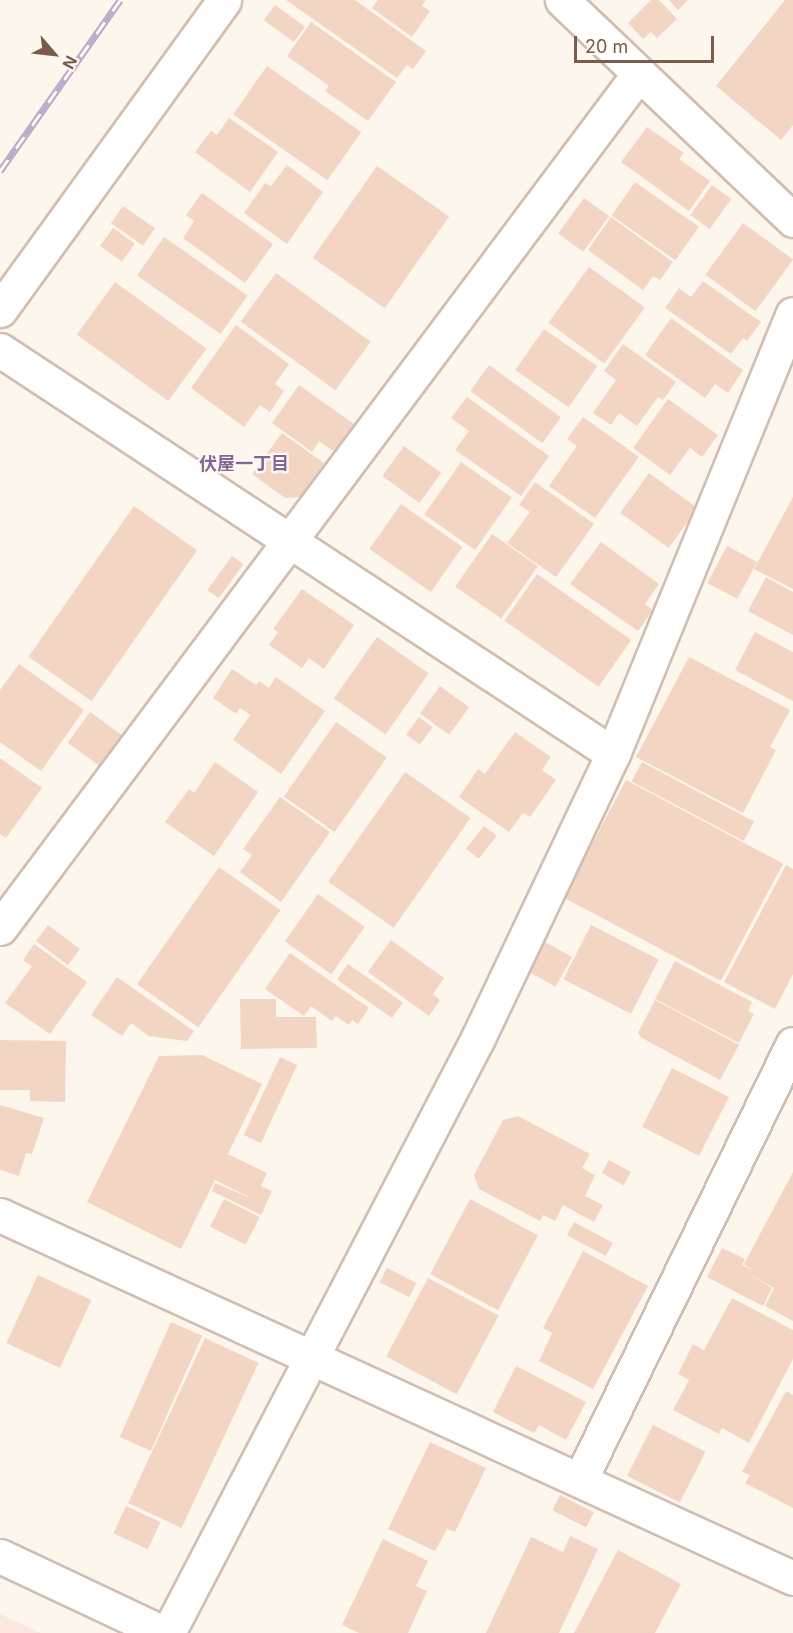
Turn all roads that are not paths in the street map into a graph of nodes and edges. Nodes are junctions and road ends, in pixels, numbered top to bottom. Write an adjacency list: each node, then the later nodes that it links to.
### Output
1 (224, 0): 5 (street)
2 (562, 0): 3 (street)
3 (638, 75): 4 (street); 8 (street)
4 (793, 220)
5 (0, 310)
6 (793, 314): 9 (street)
7 (0, 350): 8 (street)
8 (290, 541): 9 (street); 10 (street)
9 (613, 754): 13 (street)
10 (0, 928)
11 (793, 1044): 14 (street)
12 (0, 1215): 13 (street)
13 (309, 1356): 14 (street); 17 (street)
14 (580, 1480): 16 (street)
15 (0, 1556): 17 (street)
16 (793, 1578)
17 (166, 1633)

